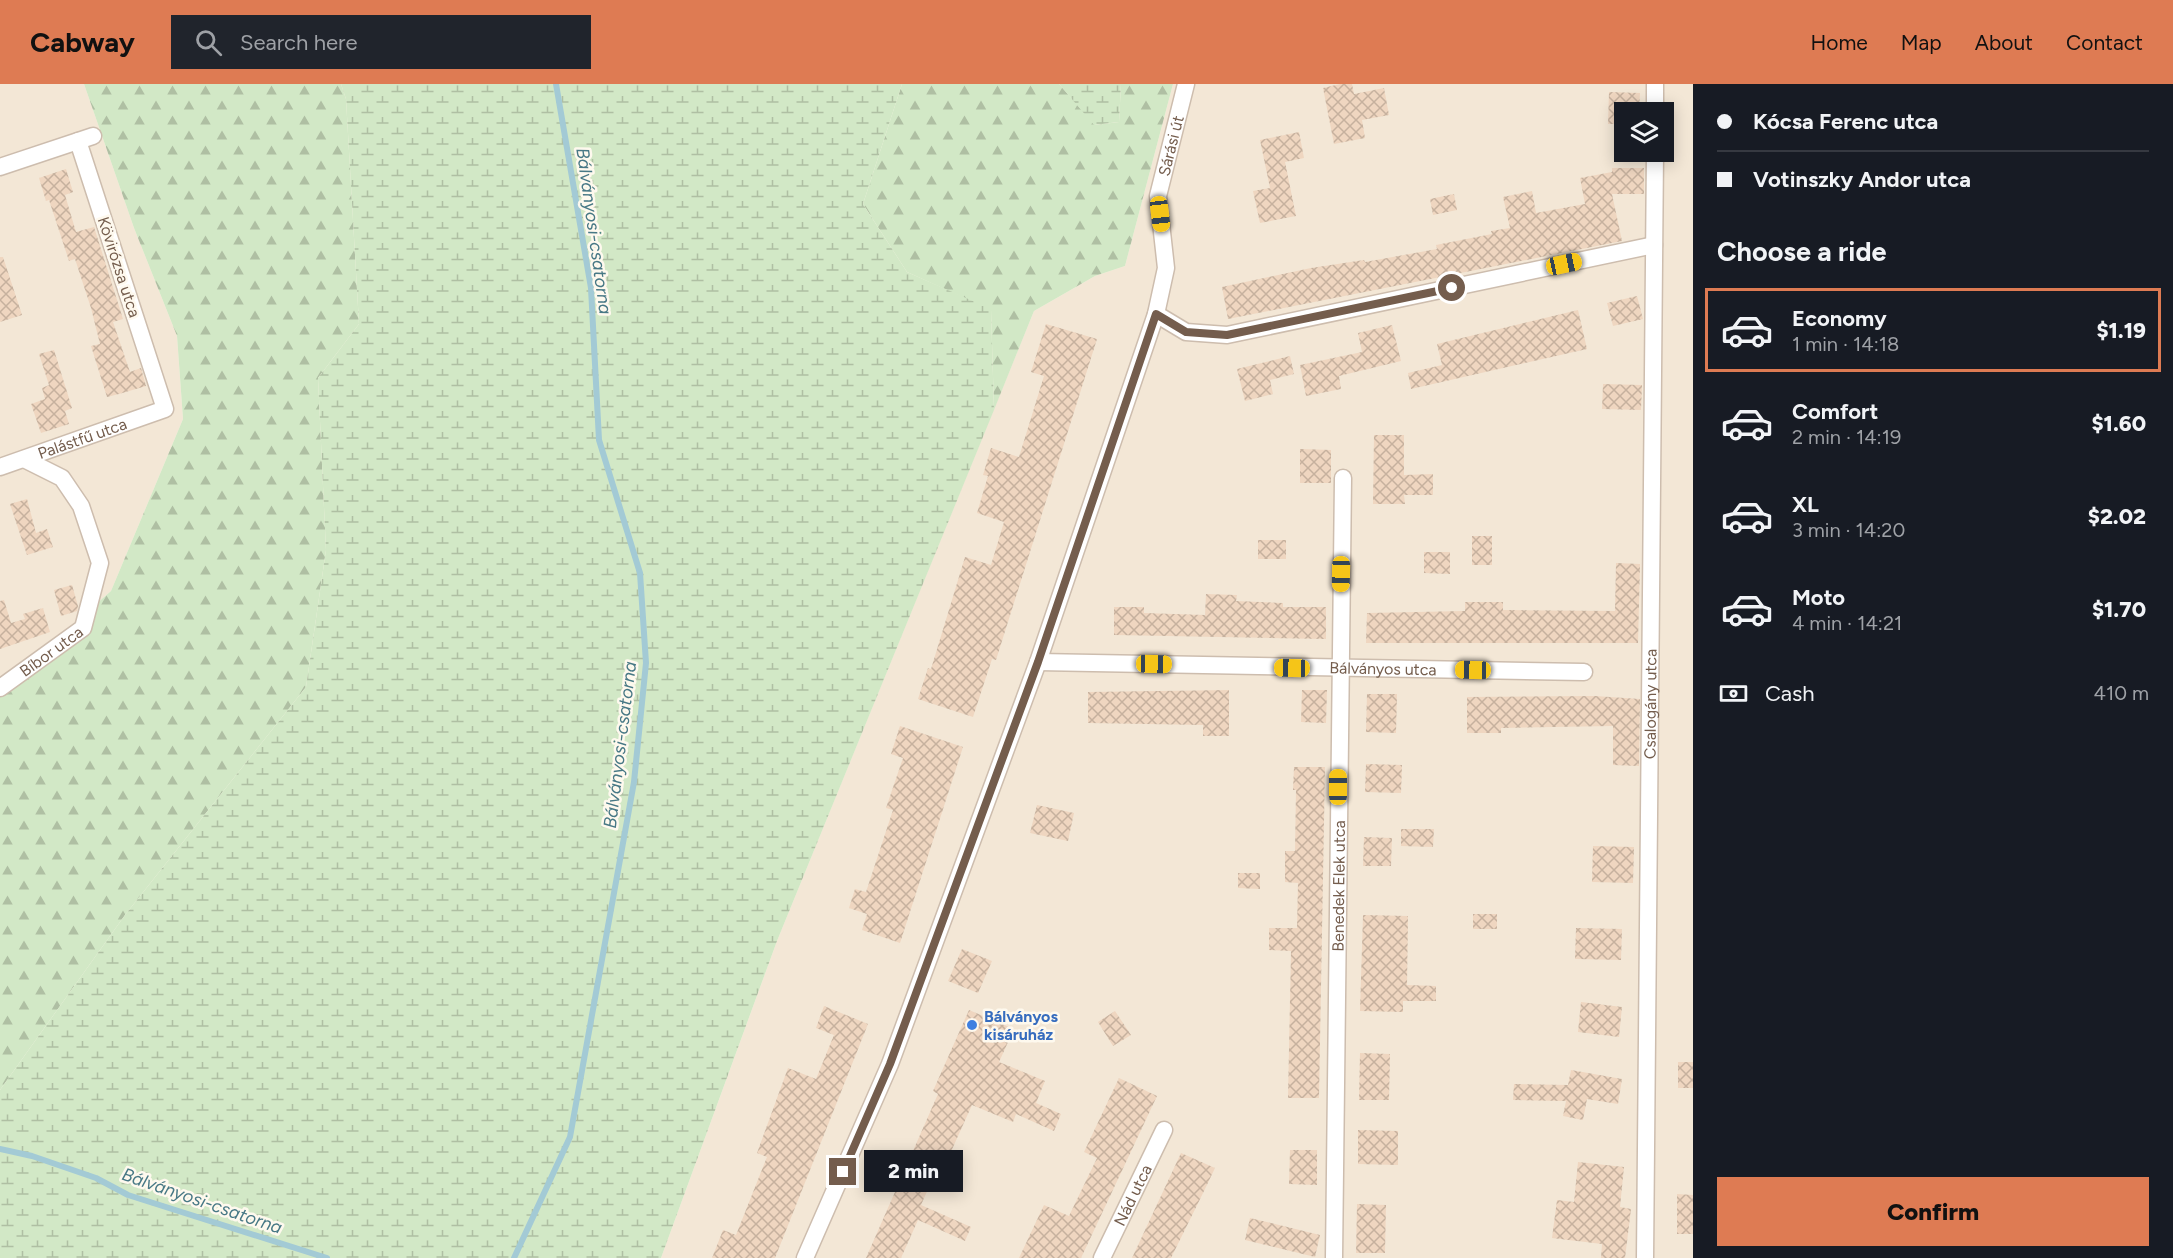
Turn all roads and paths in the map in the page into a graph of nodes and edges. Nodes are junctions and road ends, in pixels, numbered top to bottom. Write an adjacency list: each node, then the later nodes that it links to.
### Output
1 (1186, 84): 7 (street, Sárási út)
2 (1655, 84): 3 (street)
3 (1655, 102)
4 (1655, 162): 6 (street, Csalogány utca)
5 (1, 163): 8 (street, Kövirózsa utca)
6 (1654, 245): 7 (street); 20 (street, Csalogány utca)
7 (1156, 314): 12 (street, Sárási út)
8 (165, 409): 9 (street, Palástfű utca)
9 (24, 459): 10 (street, Palástfű utca); 15 (street, Bíbor utca)
10 (1, 464)
11 (1343, 478): 13 (street, Benedek Elek utca)
12 (1038, 662): 13 (street, Bálványos utca); 17 (street, Sárási út)
13 (1339, 669): 14 (street, Bálványos utca); 19 (street, Benedek Elek utca)
14 (1584, 672)
15 (0, 688)
16 (1164, 1130): 18 (street, Nád utca)
17 (805, 1258)
18 (1102, 1258)
19 (1334, 1258)
20 (1645, 1258)

